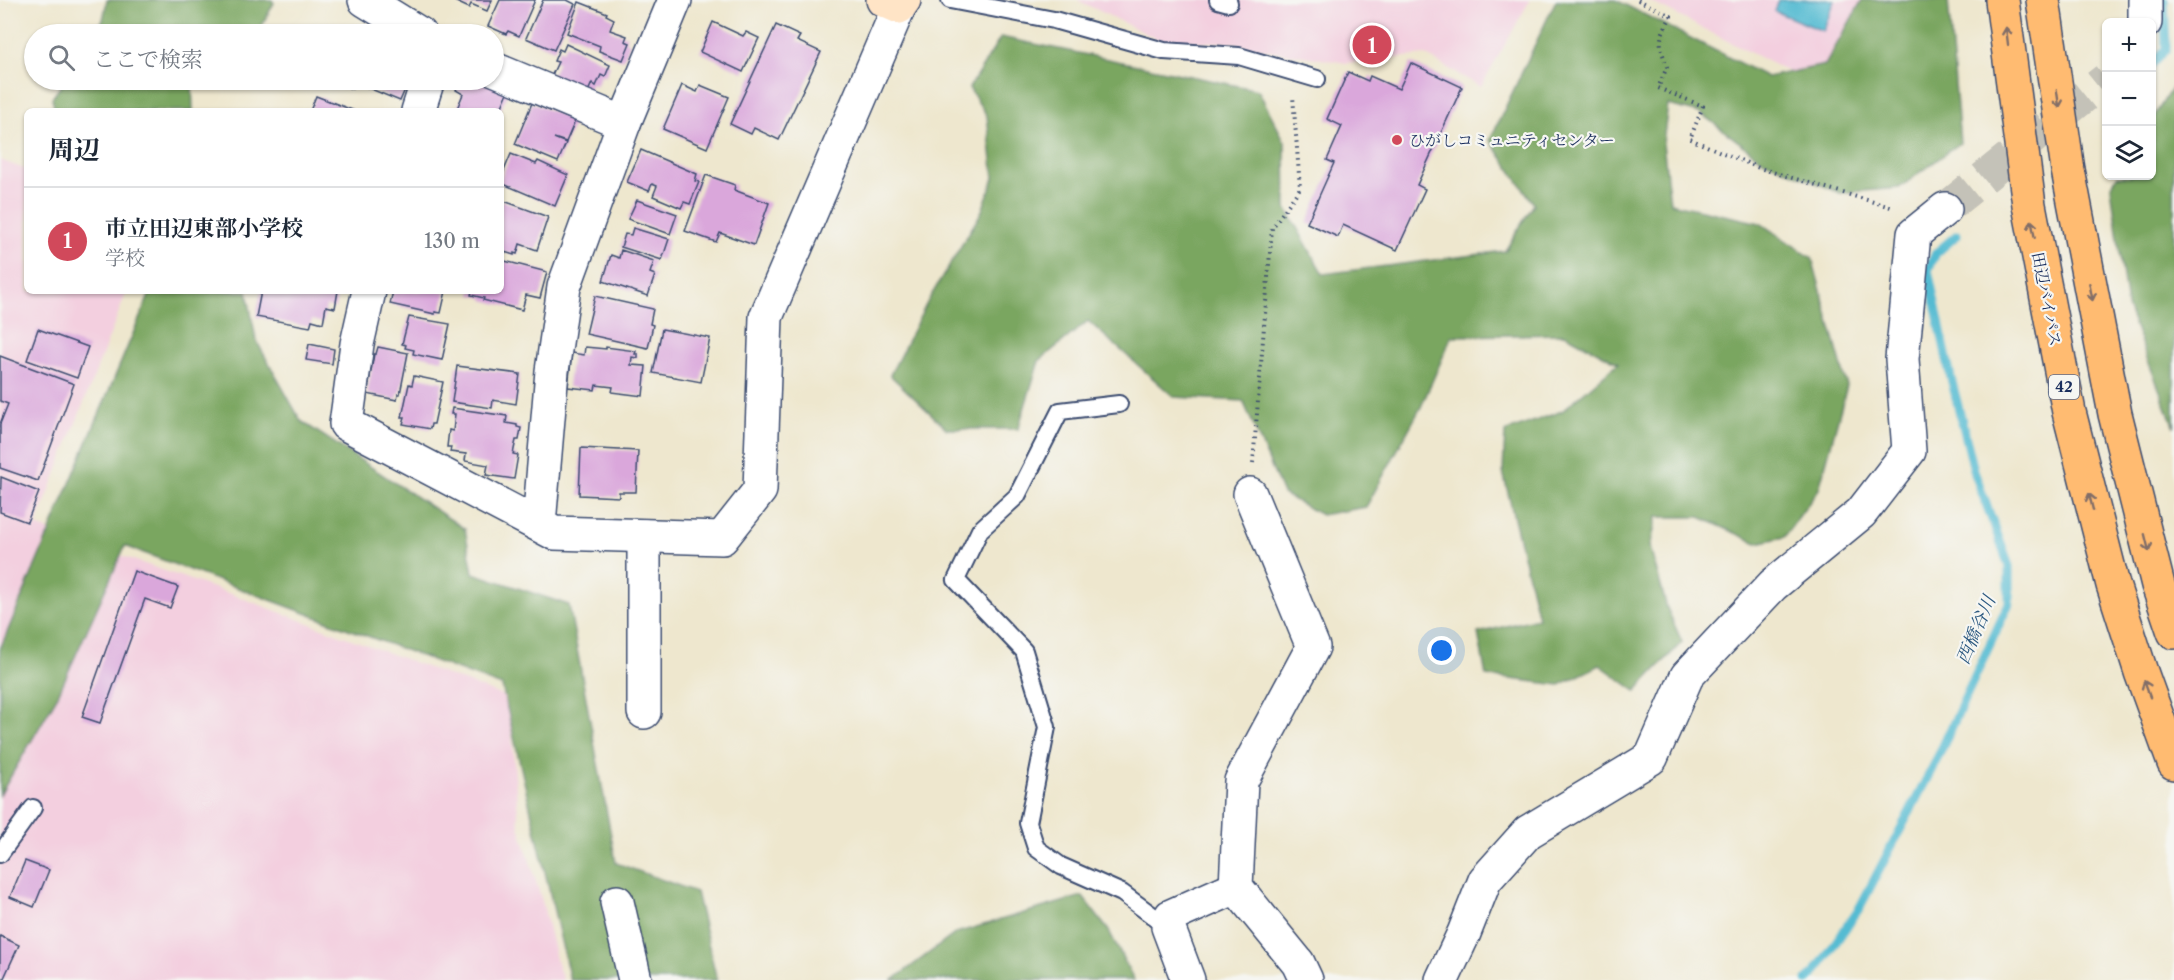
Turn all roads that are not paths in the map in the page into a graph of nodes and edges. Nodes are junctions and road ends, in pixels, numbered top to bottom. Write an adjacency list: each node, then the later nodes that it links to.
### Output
1 (365, 0): 9 (street)
2 (675, 0): 14 (street)
3 (950, 0): 11 (lane)
4 (2002, 0): 23 (highway, 田辺バイパス / 42, one-way to 4)
5 (2043, 0): 21 (highway, one-way to 21)
6 (2145, 0): 8 (street)
7 (895, 2): 20 (street)
8 (2145, 18)
9 (404, 24)
10 (504, 73): 14 (street)
11 (1317, 79)
12 (425, 90): 13 (street)
13 (419, 108)
14 (624, 123): 19 (street)
15 (1935, 218): 32 (street)
16 (368, 294): 19 (street)
17 (1119, 404): 28 (lane)
18 (1250, 494): 26 (street)
19 (539, 524): 20 (street)
20 (644, 536): 22 (street)
21 (2174, 632)
22 (644, 712)
23 (2174, 763)
24 (33, 808): 25 (lane)
25 (0, 854)
26 (1236, 887): 28 (street); 31 (street)
27 (617, 902): 29 (street)
28 (1168, 927): 30 (street)
29 (635, 980)
30 (1188, 980)
31 (1306, 980)
32 (1442, 980)

